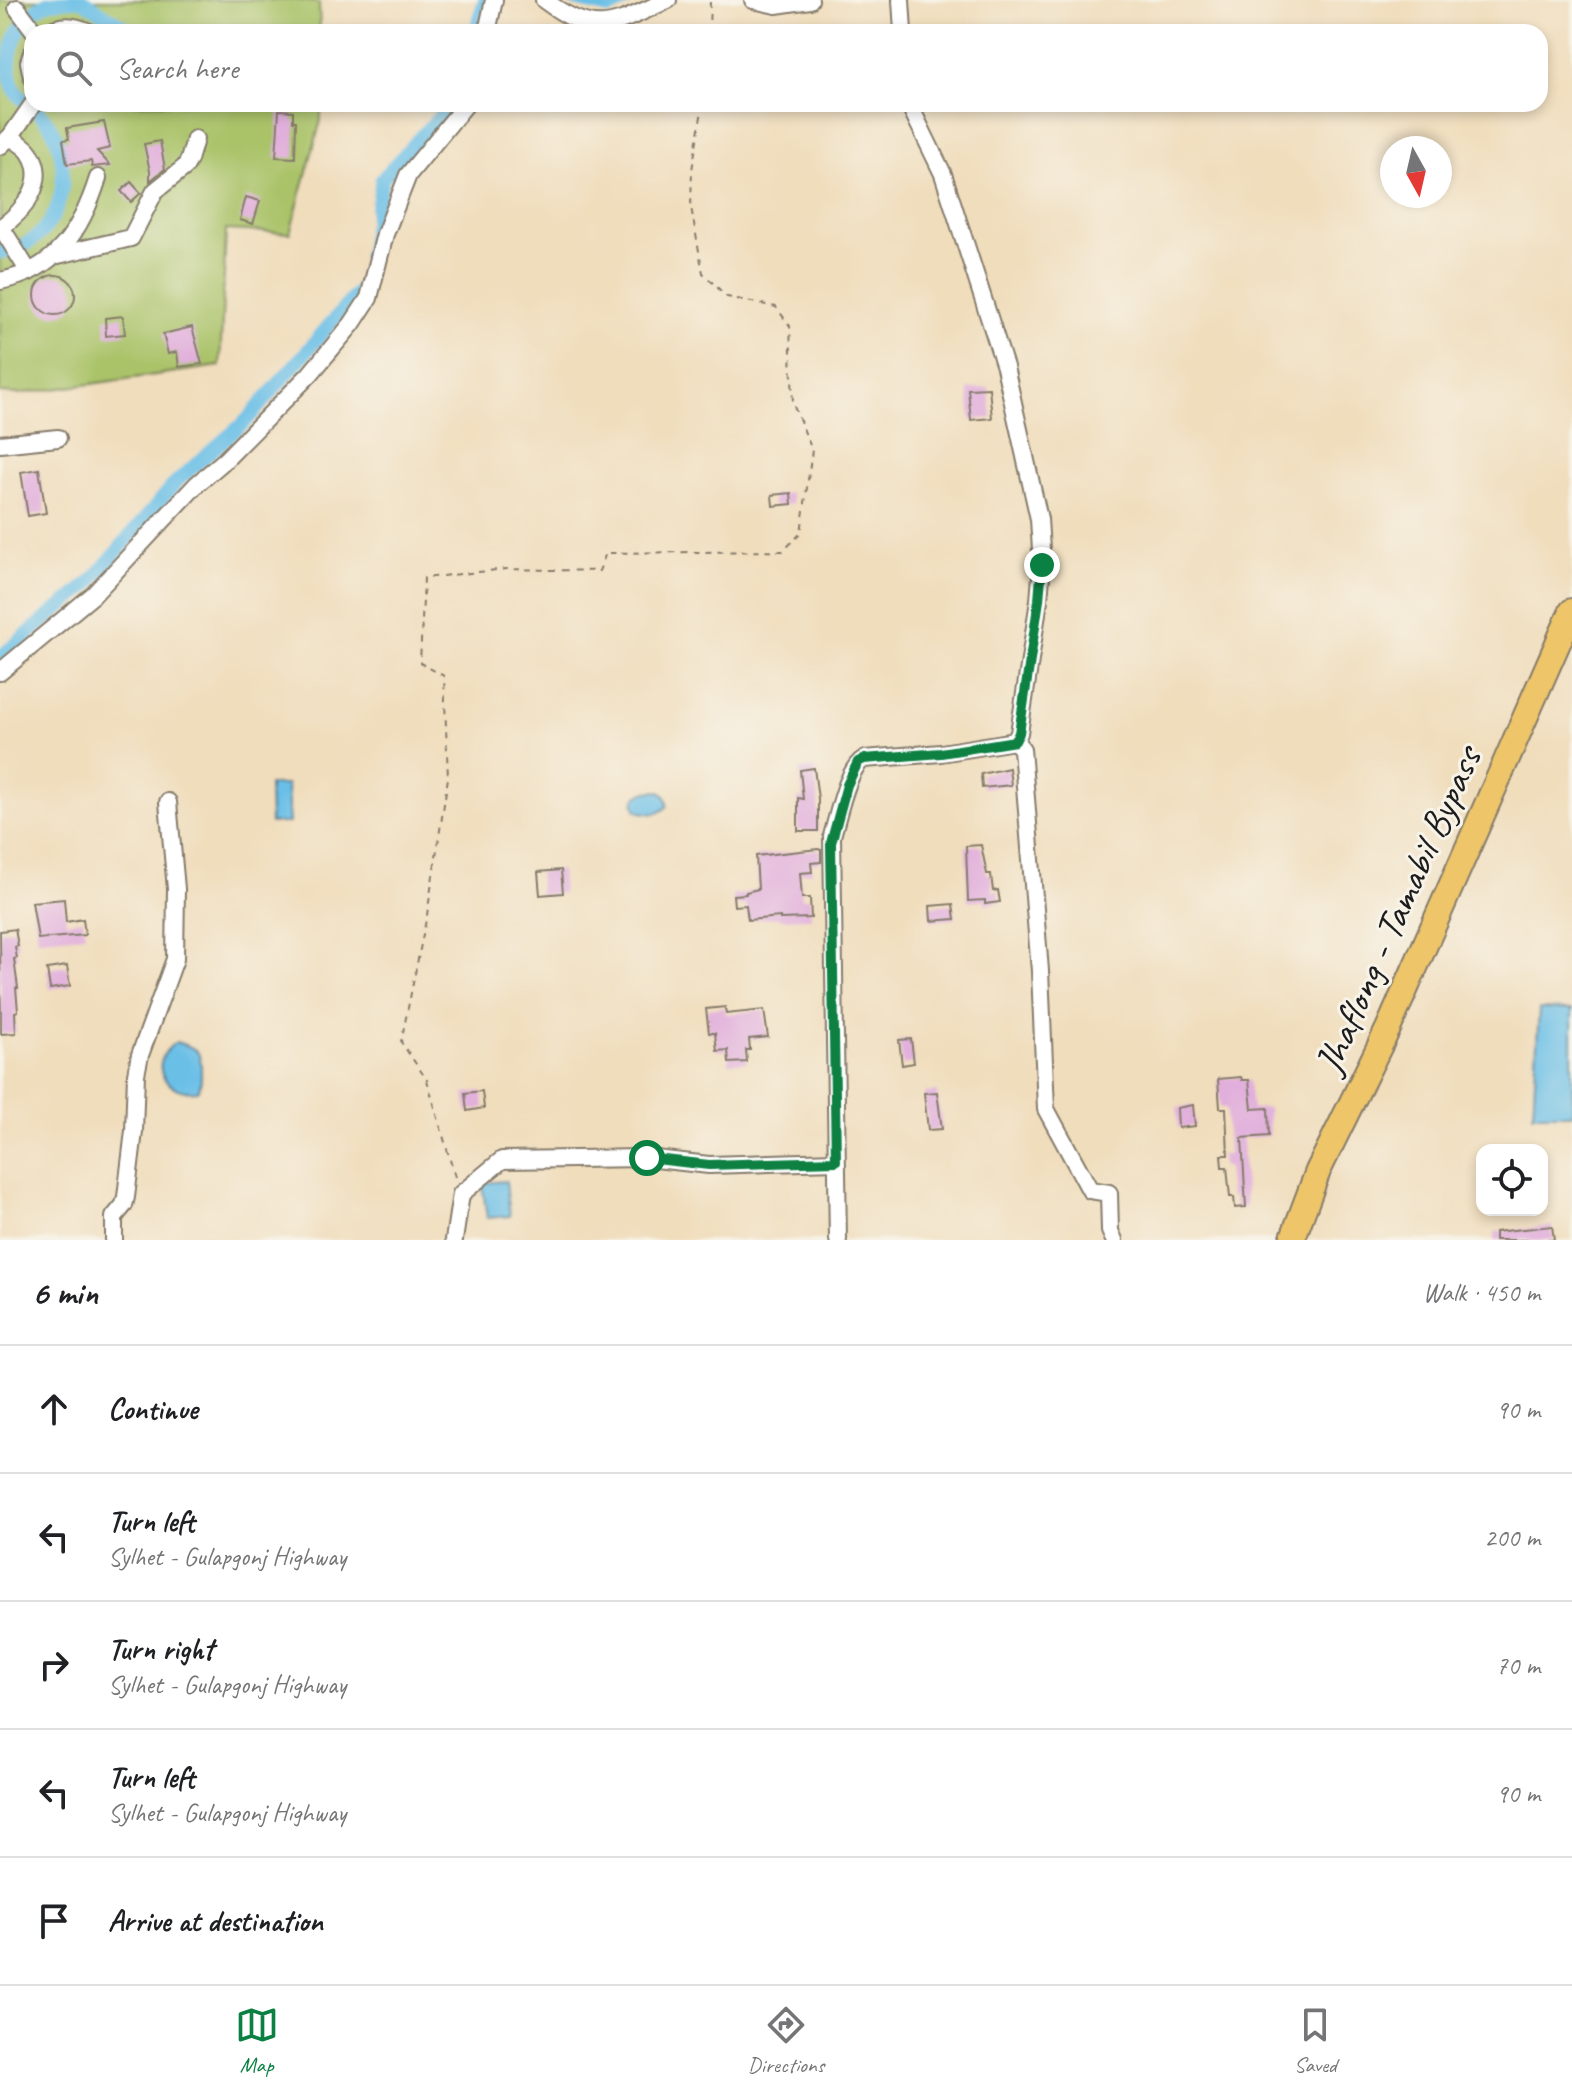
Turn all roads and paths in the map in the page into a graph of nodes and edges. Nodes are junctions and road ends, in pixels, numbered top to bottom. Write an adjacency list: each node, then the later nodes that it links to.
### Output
1 (494, 0): 10 (street)
2 (544, 0): 11 (street)
3 (668, 0): 12 (street)
4 (710, 0): 13 (path)
5 (753, 0): 6 (street)
6 (810, 0)
7 (901, 0): 14 (street)
8 (19, 10): 9 (street)
9 (29, 24)
10 (489, 24)
11 (590, 24)
12 (608, 24)
13 (709, 24)
14 (902, 24)
15 (27, 112): 19 (street)
16 (459, 112): 29 (street)
17 (702, 112): 33 (path)
18 (913, 112): 30 (street)
19 (8, 139): 22 (street)
20 (195, 139): 23 (street)
21 (98, 178): 23 (street)
22 (2, 230): 24 (street)
23 (58, 255): 24 (street)
24 (28, 270): 25 (street)
25 (0, 281)
26 (58, 438): 27 (street)
27 (0, 444)
28 (1572, 611): 38 (highway, Jhaflong - Tamabil Bypass)
29 (0, 672)
30 (1015, 741): 32 (street); 37 (street)
31 (168, 802): 34 (street)
32 (836, 1161): 33 (street); 36 (street)
33 (461, 1194): 35 (street)
34 (114, 1240)
35 (454, 1240)
36 (838, 1240)
37 (1114, 1240)
38 (1292, 1240)

